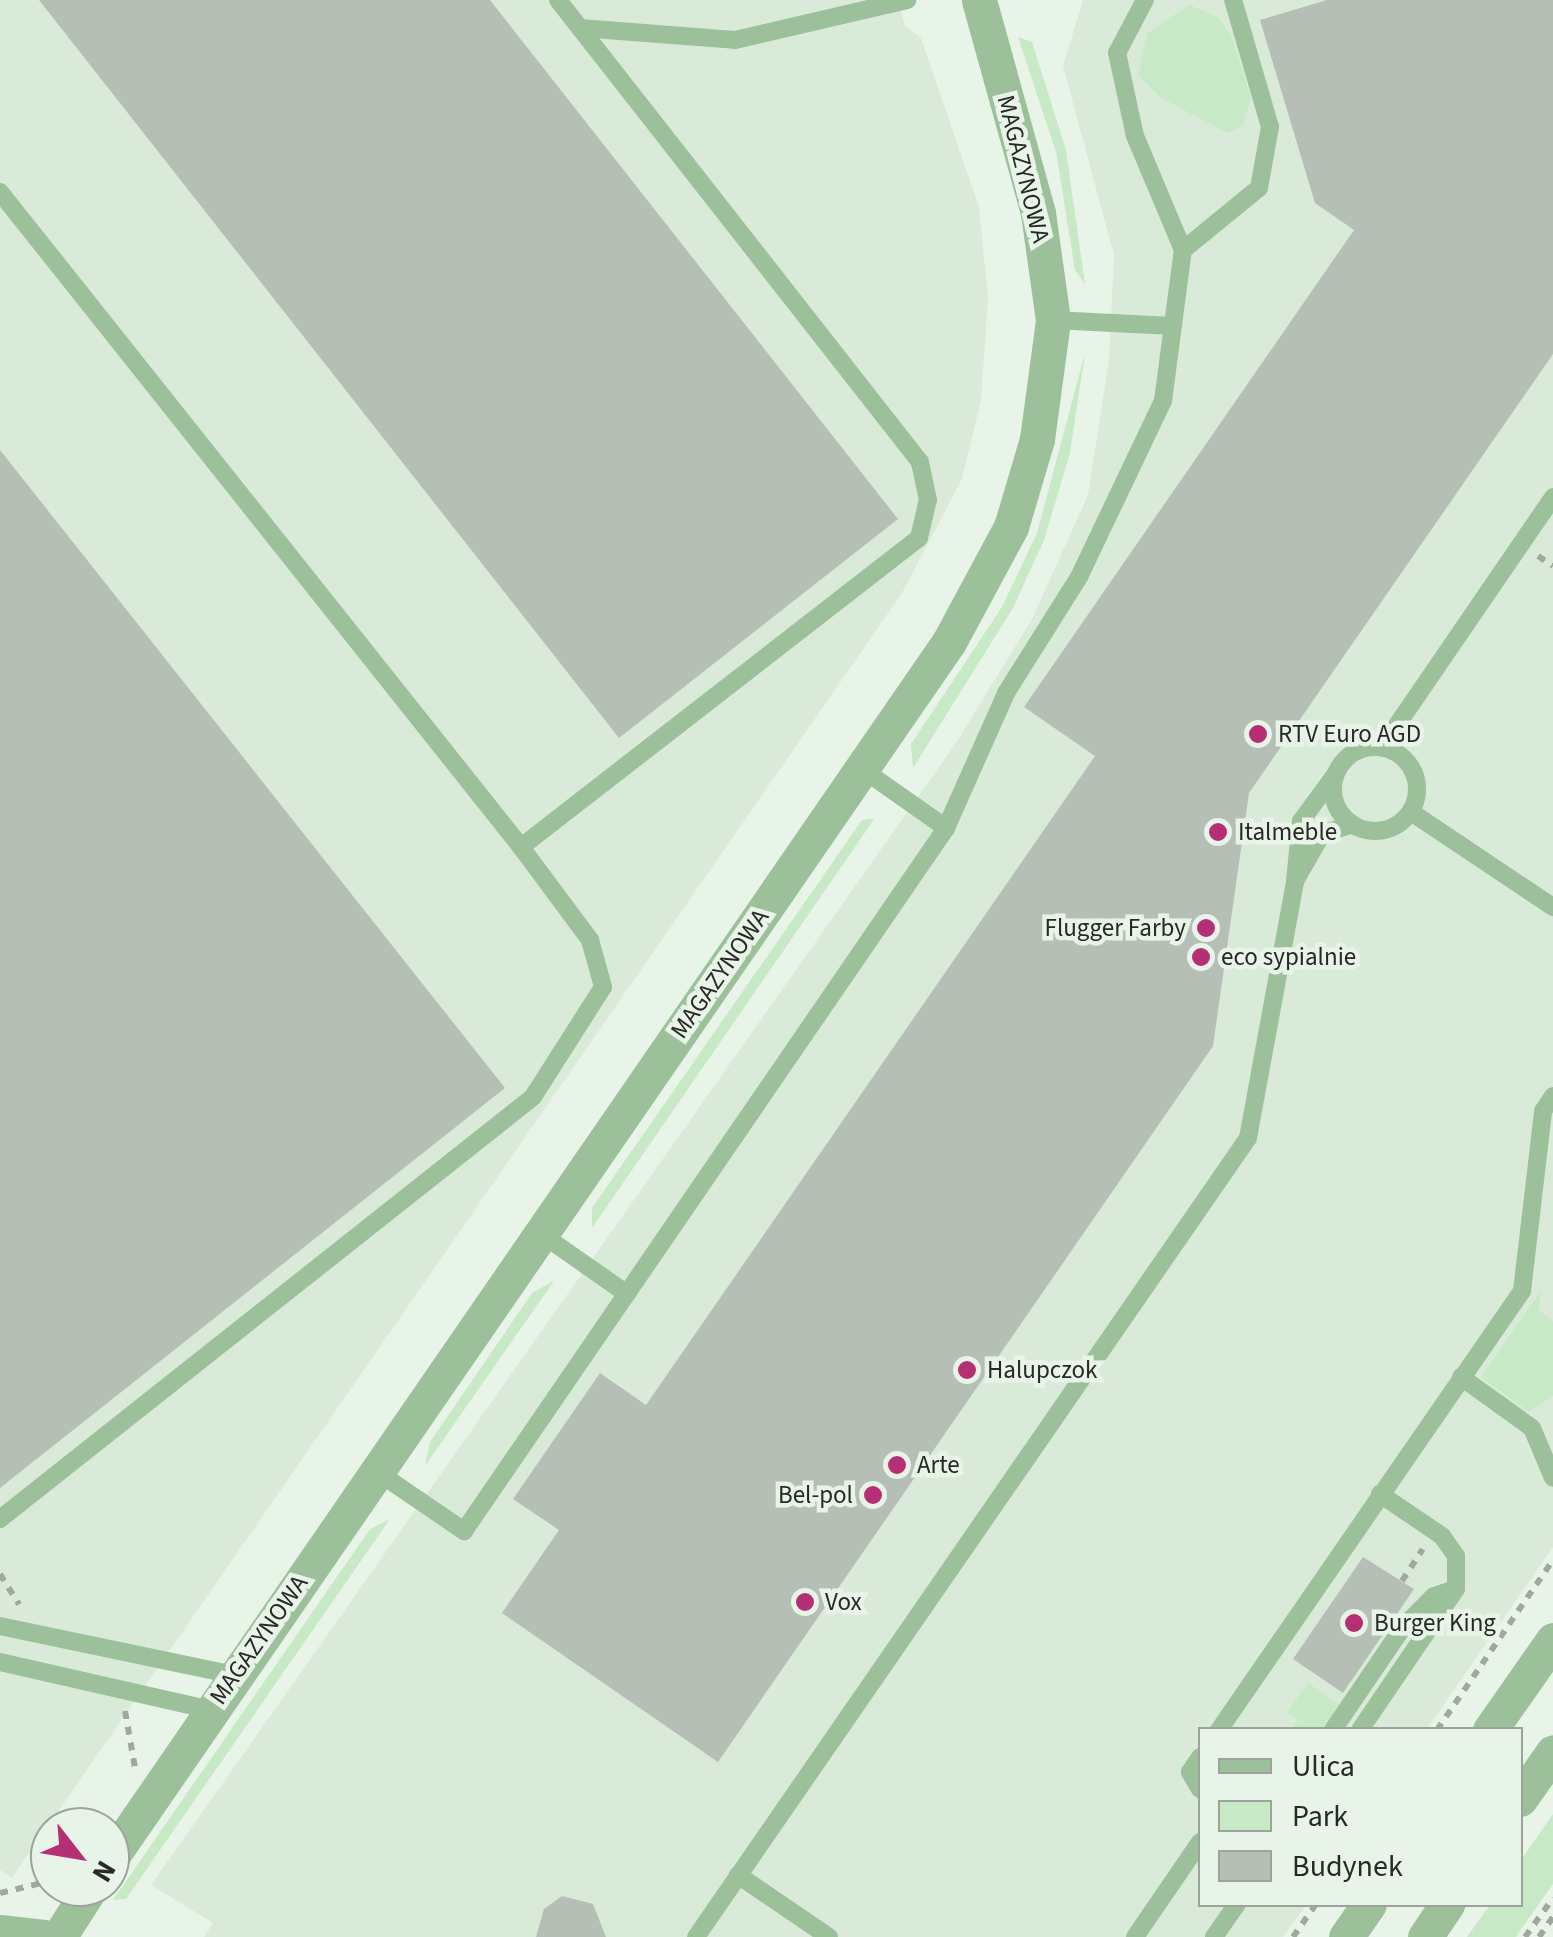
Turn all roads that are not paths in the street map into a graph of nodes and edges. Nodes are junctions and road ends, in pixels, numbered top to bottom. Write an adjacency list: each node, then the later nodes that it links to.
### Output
1 (558, 0): 6 (lane)
2 (907, 0): 6 (lane)
3 (979, 0): 9 (street, MAGAZYNOWA)
4 (1145, 0): 8 (lane)
5 (1233, 0): 8 (lane)
6 (580, 28): 18 (lane)
7 (0, 192): 18 (lane)
8 (1183, 250): 10 (lane)
9 (1053, 320): 10 (lane); 13 (street, MAGAZYNOWA)
10 (1173, 326): 17 (lane)
11 (1553, 497): 12 (lane)
12 (1382, 747): 14 (lane); 15 (lane)
13 (862, 769): 17 (lane); 22 (street, MAGAZYNOWA)
14 (1335, 775): 16 (lane); 19 (lane)
15 (1411, 812): 16 (lane); 20 (lane)
16 (1352, 824): 19 (lane)
17 (946, 828): 23 (lane)
18 (521, 848): 28 (lane)
19 (1295, 881): 47 (lane)
20 (1553, 907)
21 (1553, 1096): 24 (lane)
22 (540, 1233): 23 (lane); 25 (street, MAGAZYNOWA)
23 (626, 1294): 25 (lane)
24 (1460, 1377): 26 (lane); 27 (lane)
25 (376, 1470): 33 (street, MAGAZYNOWA)
26 (1553, 1478)
27 (1380, 1494): 29 (lane); 34 (lane)
28 (0, 1520)
29 (1456, 1589): 38 (lane); 39 (lane)
30 (0, 1626): 33 (lane)
31 (1553, 1640): 40 (street)
32 (0, 1662): 35 (lane)
33 (235, 1675): 35 (street, MAGAZYNOWA)
34 (1237, 1703): 36 (lane); 37 (lane)
35 (211, 1710): 45 (street, MAGAZYNOWA)
36 (1221, 1727)
37 (1239, 1727)
38 (1335, 1727)
39 (1362, 1727)
40 (1492, 1727)
41 (1553, 1752): 44 (street)
42 (1198, 1760): 43 (lane)
43 (1198, 1786)
44 (1523, 1795)
45 (130, 1829)
46 (1198, 1845): 57 (lane)
47 (738, 1875): 55 (lane); 56 (lane)
48 (78, 1907): 54 (street)
49 (1235, 1907): 58 (lane)
50 (1367, 1907): 59 (street)
51 (1445, 1907): 60 (street)
52 (0, 1932): 53 (street)
53 (44, 1937)
54 (58, 1937)
55 (696, 1937)
56 (829, 1937)
57 (1135, 1937)
58 (1214, 1937)
59 (1346, 1937)
60 (1424, 1937)

